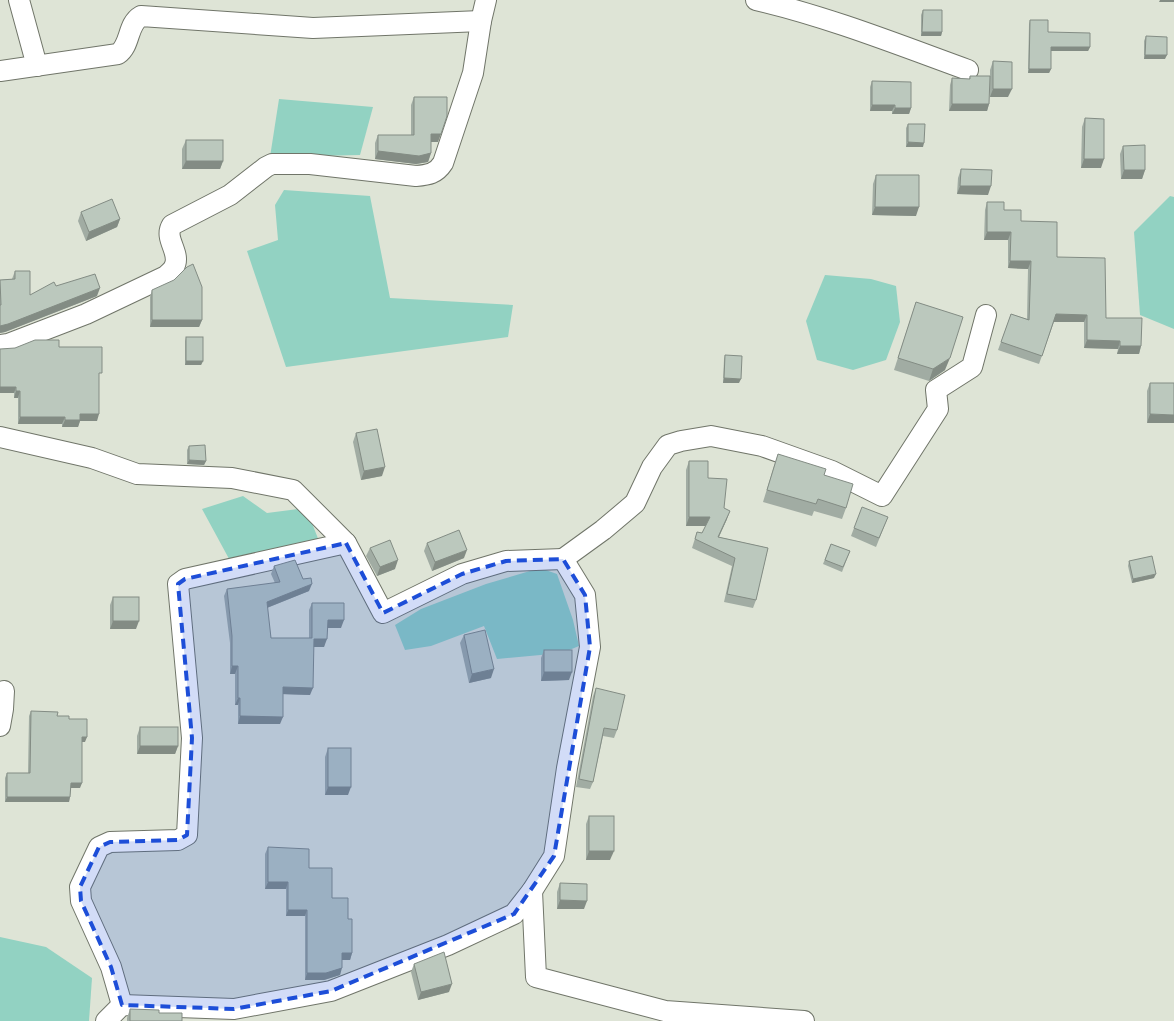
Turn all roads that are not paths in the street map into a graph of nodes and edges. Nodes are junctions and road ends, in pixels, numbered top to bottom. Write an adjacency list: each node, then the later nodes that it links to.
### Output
1 (18, 0): 5 (street)
2 (486, 0): 4 (street)
3 (756, 0): 6 (street)
4 (481, 21): 5 (street); 9 (street)
5 (37, 66): 7 (street)
6 (968, 70)
7 (0, 71)
8 (986, 315): 12 (street)
9 (0, 345)
10 (0, 437): 11 (street)
11 (346, 543): 12 (street); 16 (street)
12 (563, 559): 15 (street)
13 (4, 691): 14 (street)
14 (0, 726)
15 (532, 891): 16 (street); 18 (street)
16 (122, 1005): 17 (street)
17 (106, 1021)
18 (804, 1021)

